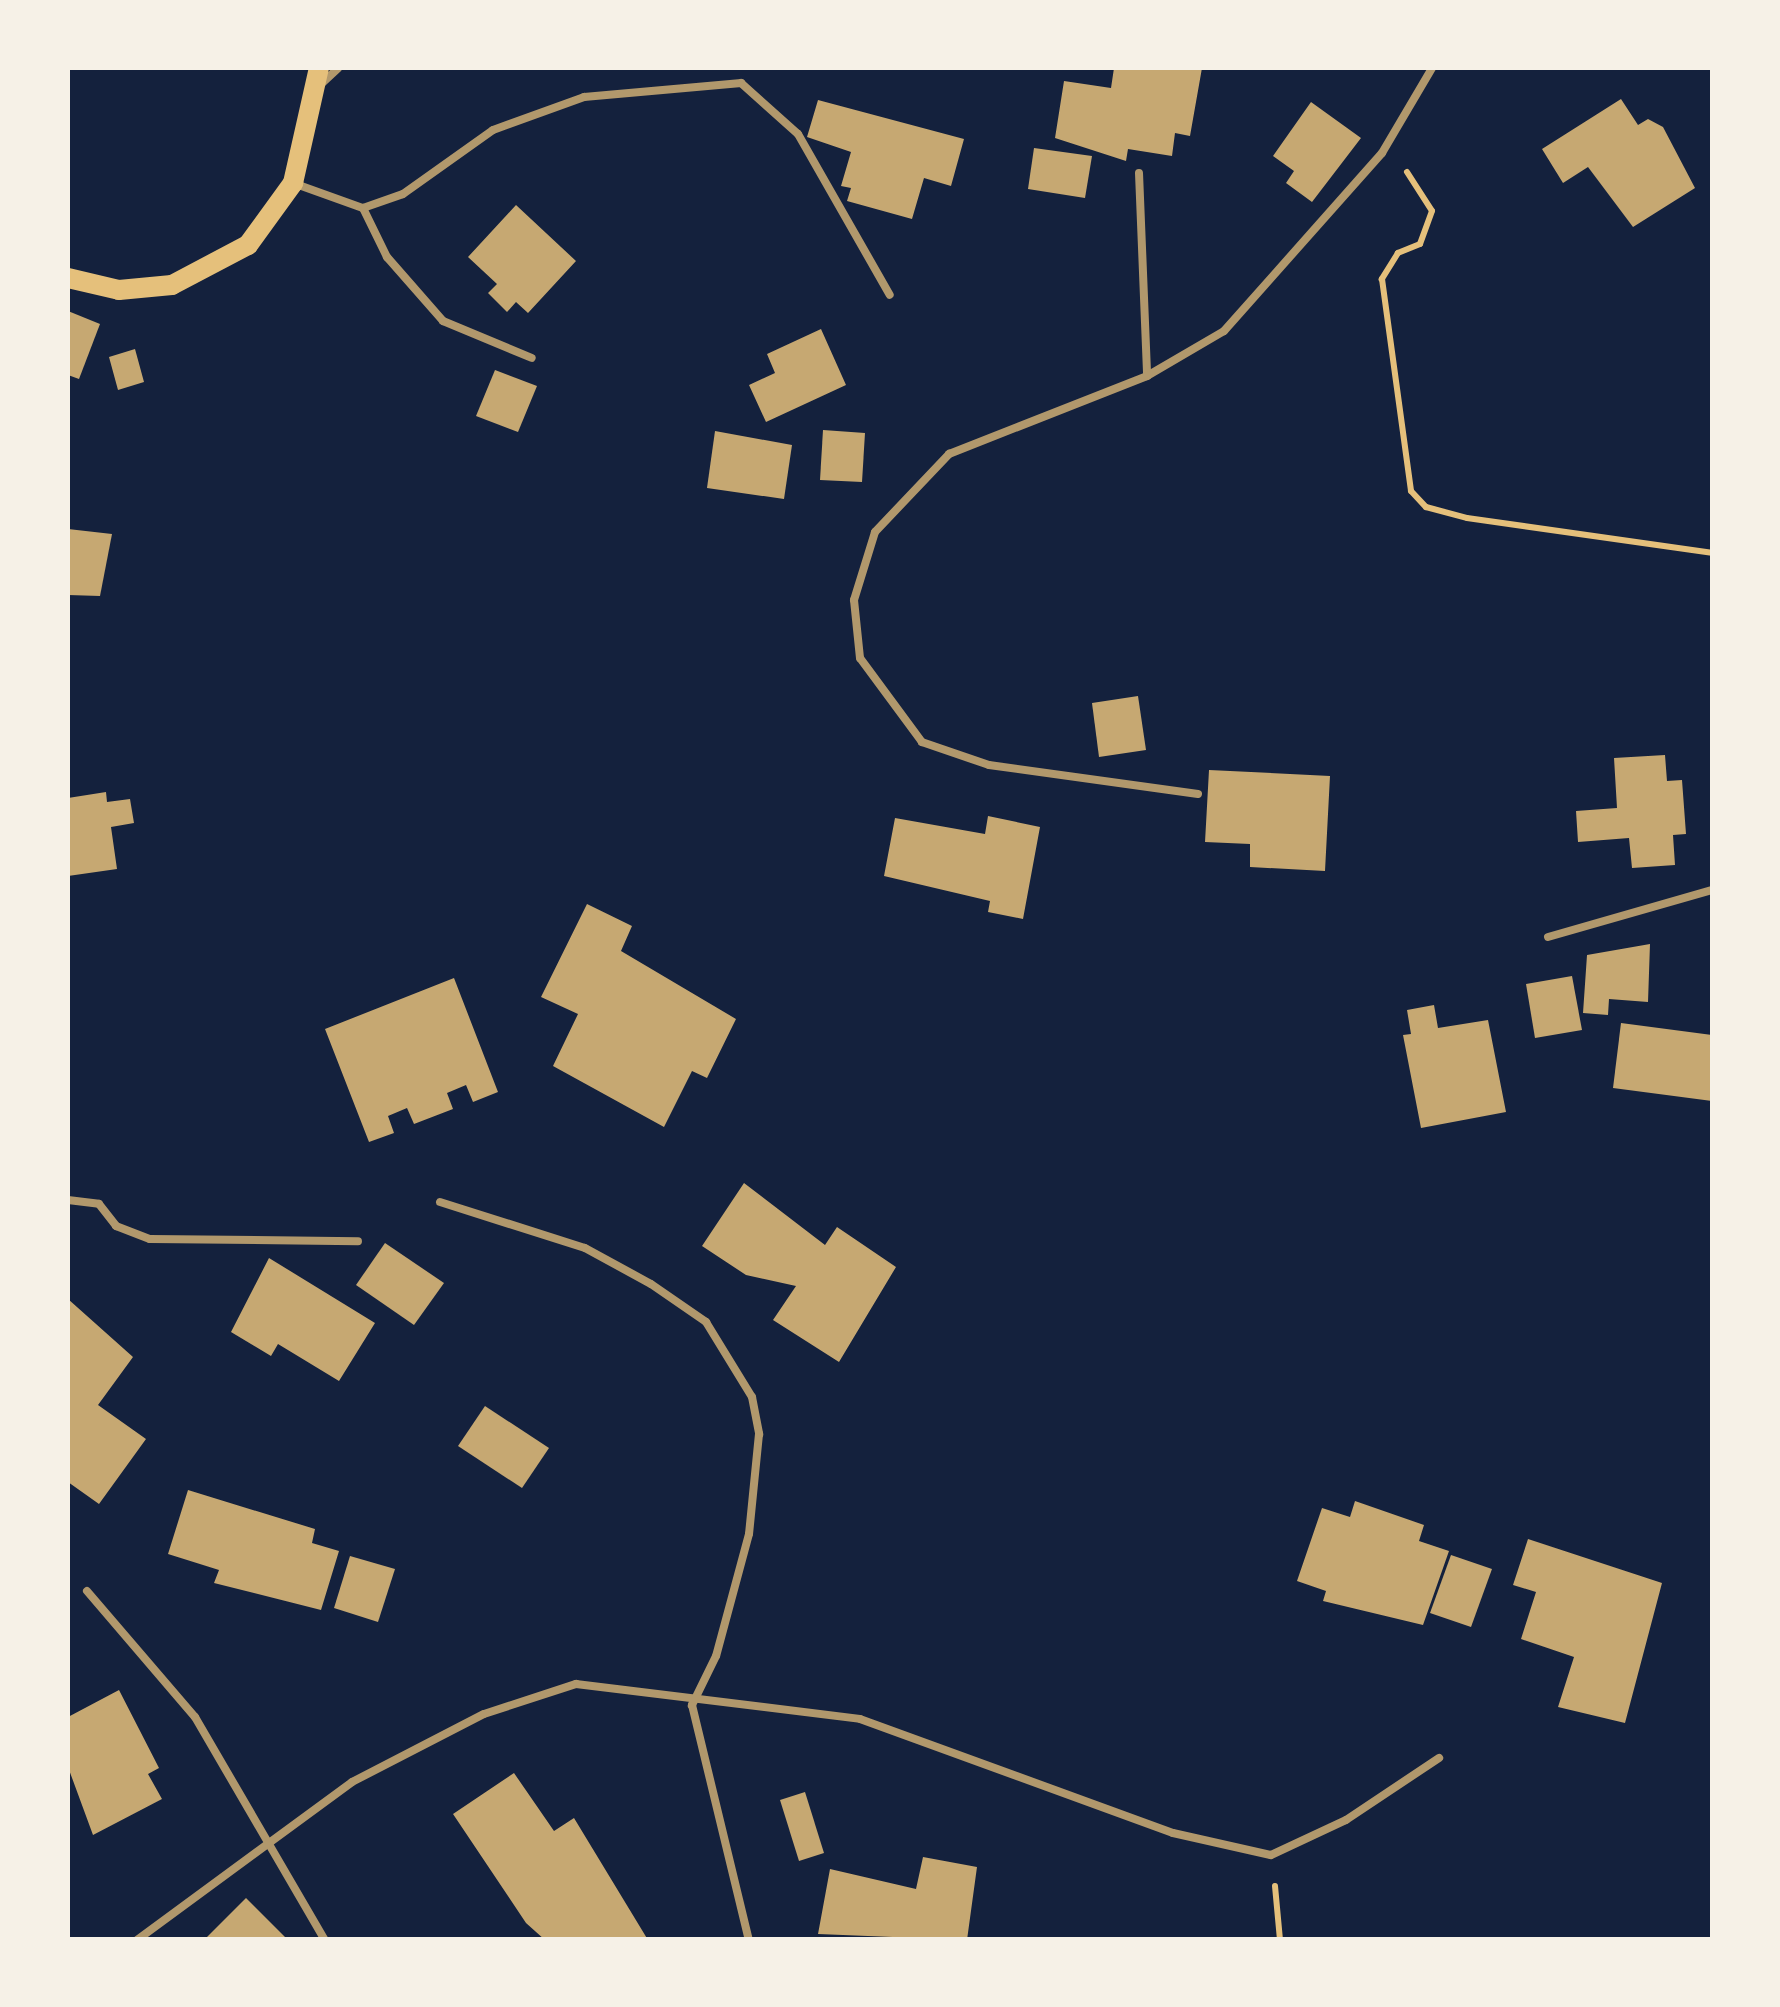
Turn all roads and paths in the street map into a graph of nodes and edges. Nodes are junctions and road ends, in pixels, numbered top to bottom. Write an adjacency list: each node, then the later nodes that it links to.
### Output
1 (338, 68): 3 (lane)
2 (1432, 68): 4 (lane)
3 (320, 76): 6 (main road)
4 (1382, 153): 11 (lane); 12 (path)
5 (1138, 173): 11 (lane)
6 (293, 183): 7 (lane); 8 (main road)
7 (362, 208): 9 (lane); 10 (lane)
8 (68, 278)
9 (890, 295)
10 (532, 358)
11 (1147, 376): 13 (lane)
12 (1712, 553)
13 (1198, 794)
14 (1712, 890): 15 (lane)
15 (1548, 937)
16 (68, 1200): 18 (lane)
17 (440, 1202): 20 (lane)
18 (358, 1241)
19 (88, 1591): 22 (lane)
20 (692, 1705): 22 (lane); 23 (lane); 26 (lane)
21 (1439, 1758): 23 (lane)
22 (262, 1841): 24 (lane); 25 (lane)
23 (1272, 1855): 27 (path)
24 (137, 1940)
25 (325, 1940)
26 (749, 1940)
27 (1280, 1940)

